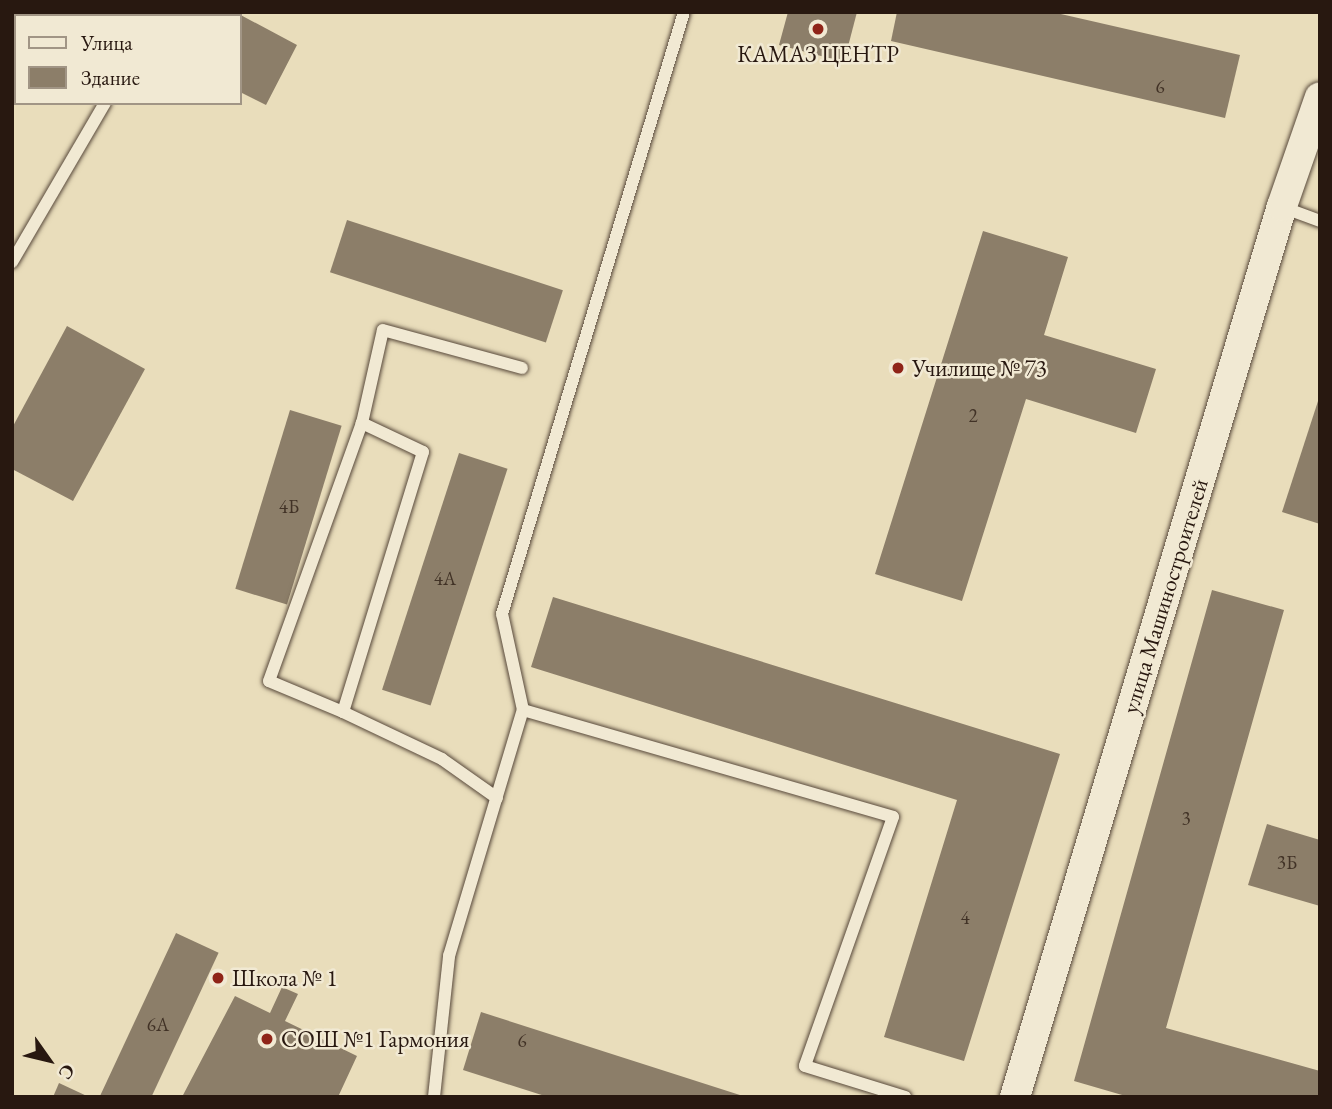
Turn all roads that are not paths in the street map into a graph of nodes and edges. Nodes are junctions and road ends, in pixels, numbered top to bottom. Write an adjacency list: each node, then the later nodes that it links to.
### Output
1 (682, 13): 9 (lane)
2 (1320, 97): 4 (street, улица Машиностроителей)
3 (104, 105): 6 (lane)
4 (1282, 206): 5 (lane); 14 (street, улица Машиностроителей)
5 (1320, 220)
6 (12, 262)
7 (522, 368): 8 (lane)
8 (362, 423): 10 (lane); 10 (lane)
9 (523, 710): 11 (lane); 13 (lane)
10 (342, 712): 11 (lane)
11 (497, 798): 12 (lane)
12 (434, 1097)
13 (905, 1097)
14 (1015, 1097)

